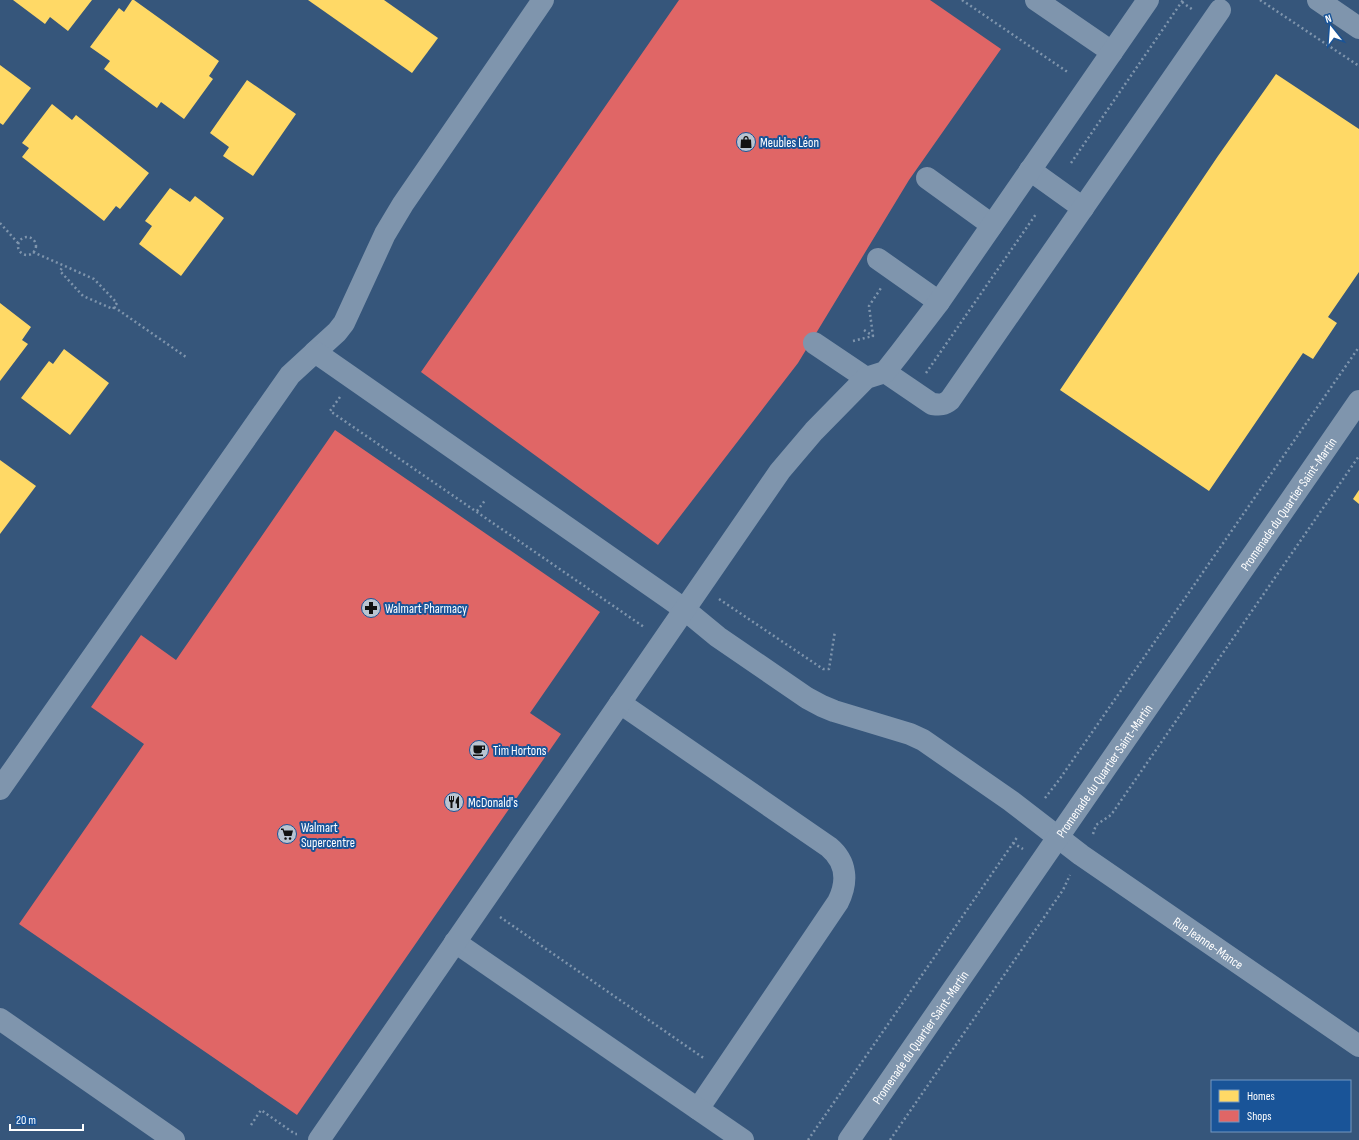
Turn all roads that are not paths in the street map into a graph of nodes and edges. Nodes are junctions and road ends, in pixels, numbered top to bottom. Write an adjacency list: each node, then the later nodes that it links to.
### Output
1 (543, 0): 16 (street)
2 (1036, 0): 5 (street)
3 (1148, 0): 8 (street)
4 (1318, 0): 7 (street)
5 (1062, 7): 8 (street)
6 (1220, 10): 11 (street)
7 (1359, 28)
8 (1112, 52): 9 (street)
9 (1030, 170): 11 (street); 12 (street)
10 (927, 178): 12 (street)
11 (1083, 208): 17 (street)
12 (992, 225): 14 (street)
13 (878, 259): 14 (street)
14 (939, 302): 17 (street)
15 (814, 343): 17 (street)
16 (315, 352): 19 (street, Rue Jeanne-Mance); 21 (street)
17 (875, 375): 19 (street)
18 (1359, 401): 22 (street, Promenade du Quartier Saint-Martin)
19 (684, 609): 20 (street); 22 (street, Rue Jeanne-Mance)
20 (620, 704): 23 (street); 26 (street)
21 (0, 789)
22 (1058, 838): 25 (street, Rue Jeanne-Mance); 30 (street, Promenade du Quartier Saint-Martin)
23 (455, 942): 26 (street); 28 (street)
24 (0, 1019): 27 (street)
25 (1359, 1046)
26 (698, 1108): 29 (street)
27 (174, 1140)
28 (319, 1140)
29 (743, 1140)
30 (849, 1140)

